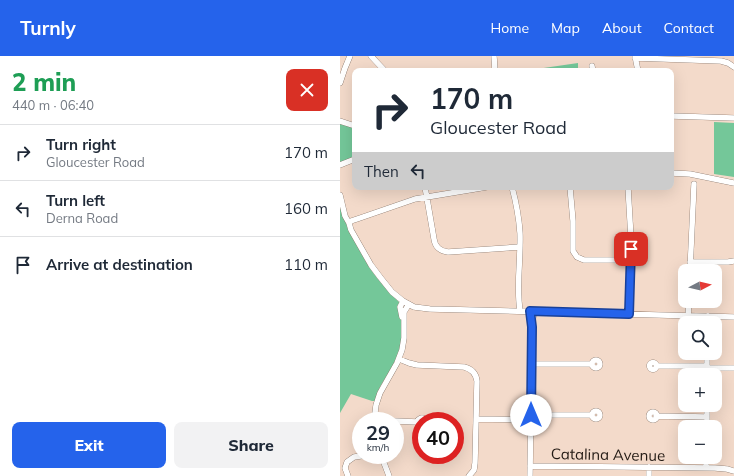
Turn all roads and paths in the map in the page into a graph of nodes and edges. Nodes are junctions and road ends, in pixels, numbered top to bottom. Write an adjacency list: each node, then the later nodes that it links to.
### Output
1 (350, 56): 9 (street)
2 (371, 56): 6 (street)
3 (494, 56): 7 (street)
4 (635, 57): 5 (street); 8 (street)
5 (734, 67)
6 (382, 68)
7 (495, 68)
8 (637, 68)
9 (340, 83)
10 (674, 116): 11 (street)
11 (734, 118)
12 (340, 121): 13 (street)
13 (352, 125)
14 (352, 160): 15 (street)
15 (340, 165)
16 (674, 173): 17 (street)
17 (734, 183)
18 (694, 184): 30 (street)
19 (426, 190): 25 (street)
20 (467, 190): 25 (street)
21 (513, 190): 27 (street)
22 (570, 190): 28 (street)
23 (628, 190): 28 (street)
24 (340, 195): 26 (street)
25 (427, 196): 26 (street); 27 (street)
26 (350, 222): 31 (street)
27 (520, 246): 33 (street)
28 (631, 260): 35 (street)
29 (734, 261): 30 (street)
30 (690, 262)
31 (406, 303): 33 (street); 39 (street)
32 (689, 308): 36 (street)
33 (518, 311): 34 (street)
34 (532, 311): 35 (street); 41 (street)
35 (629, 314): 36 (street)
36 (688, 316)
37 (722, 317): 38 (street)
38 (734, 317)
39 (399, 359): 46 (street); 52 (street)
40 (707, 360): 44 (street)
41 (531, 364): 42 (street); 51 (street)
42 (592, 364)
43 (657, 366): 44 (street)
44 (707, 367): 45 (street)
45 (734, 368)
46 (375, 412)
47 (707, 412): 50 (street)
48 (592, 415): 51 (street)
49 (656, 416): 50 (street)
50 (707, 417)
51 (531, 418): 52 (street); 56 (street)
52 (476, 419): 62 (street)
53 (352, 458): 60 (street)
54 (384, 464): 61 (street)
55 (706, 464): 58 (street)
56 (530, 466): 57 (street, Catalina Avenue); 63 (street)
57 (649, 467): 58 (street, Catalina Avenue); 64 (street)
58 (706, 468): 59 (street, Catalina Avenue)
59 (734, 471)
60 (348, 476)
61 (389, 476)
62 (469, 476)
63 (530, 476)
64 (649, 476)

